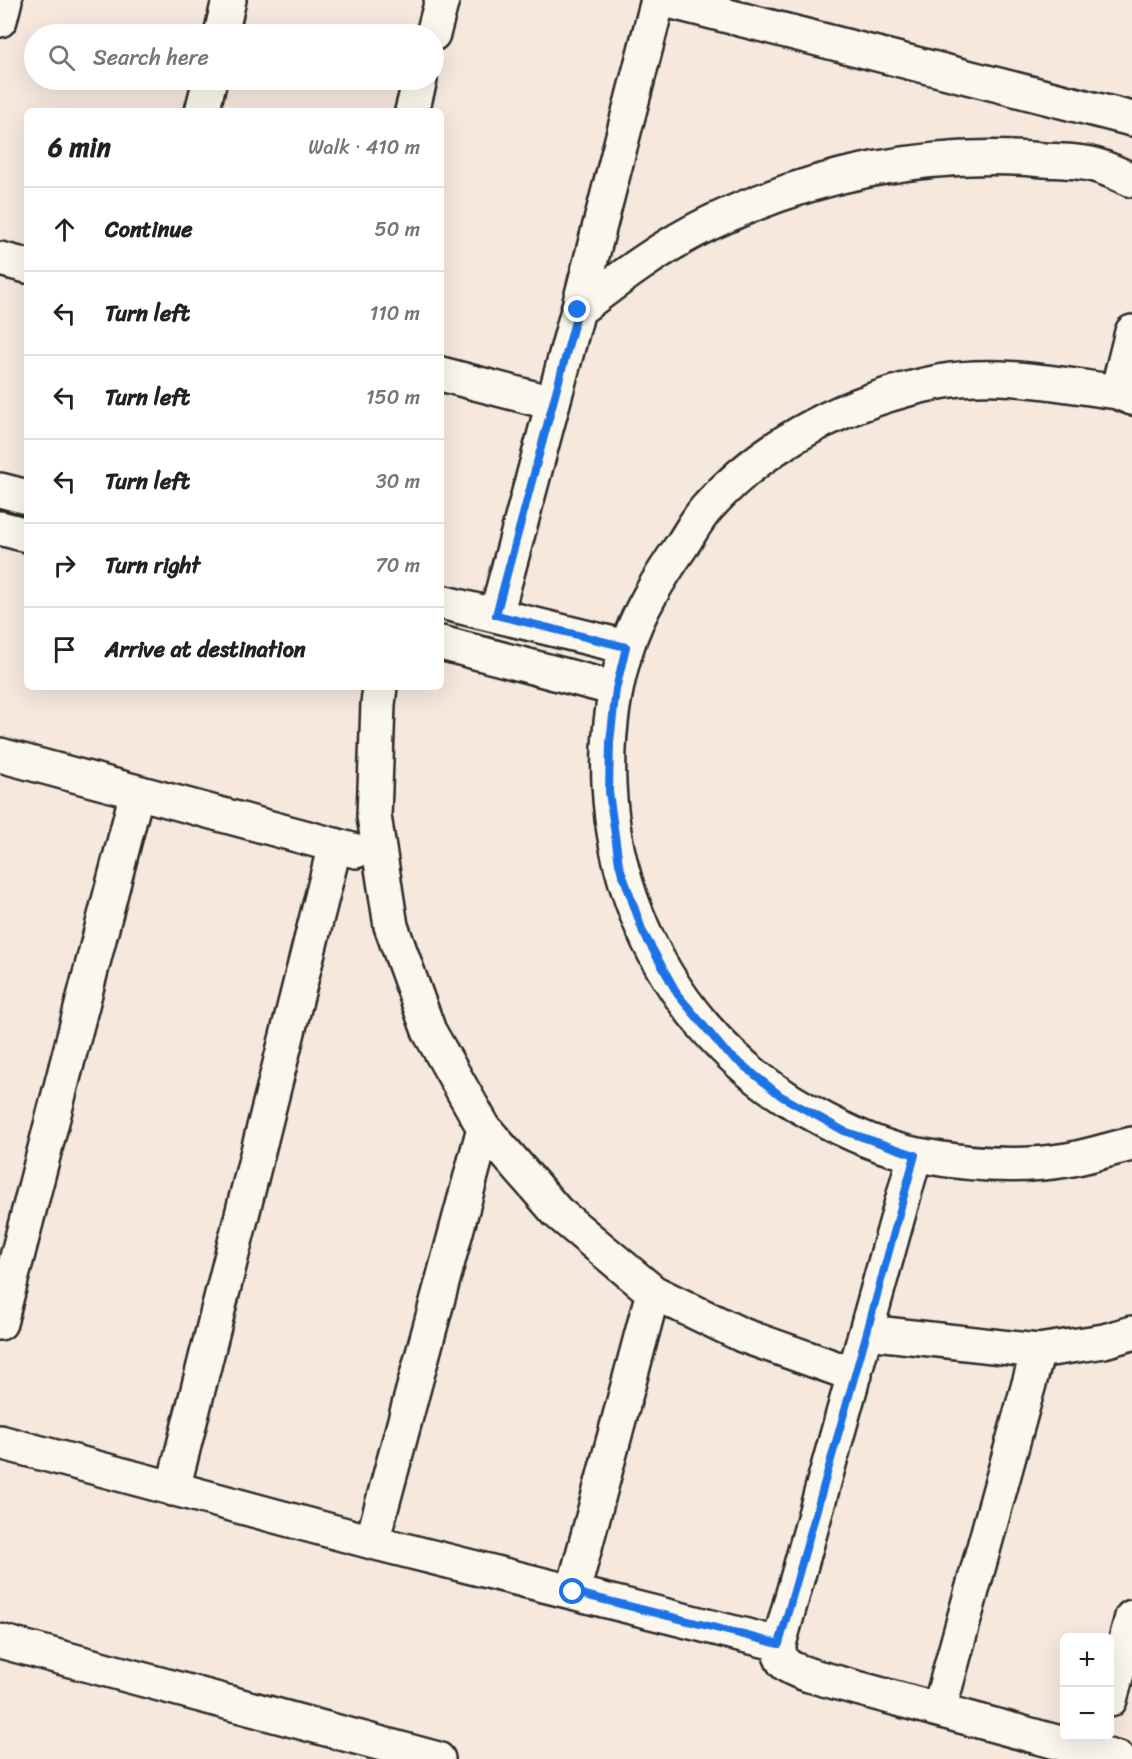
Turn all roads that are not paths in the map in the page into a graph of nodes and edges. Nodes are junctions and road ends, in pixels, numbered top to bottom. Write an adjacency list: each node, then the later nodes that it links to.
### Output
1 (5, 0): 6 (street)
2 (229, 0): 7 (street)
3 (442, 0): 8 (street)
4 (658, 0): 17 (street)
5 (665, 0): 13 (street)
6 (0, 20)
7 (223, 24)
8 (436, 24)
9 (207, 90): 11 (street)
10 (417, 90): 12 (street)
11 (203, 108)
12 (412, 108)
13 (1132, 119)
14 (1132, 180): 17 (street)
15 (0, 259): 16 (street)
16 (24, 265)
17 (578, 310): 21 (street)
18 (1132, 332): 20 (street)
19 (444, 375): 21 (street)
20 (1124, 395): 29 (street)
21 (552, 403): 27 (street)
22 (0, 490): 23 (street)
23 (24, 496)
24 (0, 528): 25 (street)
25 (24, 534)
26 (444, 603): 27 (street)
27 (496, 615): 29 (street)
28 (444, 644): 30 (street)
29 (626, 647): 30 (street)
30 (616, 689): 38 (street)
31 (380, 690): 35 (street)
32 (0, 755): 33 (street)
33 (137, 792): 34 (street); 40 (street)
34 (335, 845): 35 (street); 46 (street)
35 (381, 857): 36 (street)
36 (484, 1128): 39 (street); 47 (street)
37 (1132, 1144): 38 (street)
38 (915, 1155): 41 (street)
39 (653, 1292): 44 (street); 48 (street)
40 (0, 1323)
41 (867, 1332): 43 (street); 44 (street)
42 (1132, 1333): 43 (street)
43 (1038, 1352): 53 (street)
44 (855, 1375): 51 (street)
45 (0, 1442): 46 (street)
46 (173, 1489): 47 (street)
47 (372, 1542): 48 (street)
48 (573, 1592): 51 (street)
49 (1132, 1617): 52 (street)
50 (0, 1641): 55 (street)
51 (779, 1644): 53 (street)
52 (1113, 1687)
53 (939, 1710): 54 (street)
54 (1105, 1749)
55 (438, 1759)

